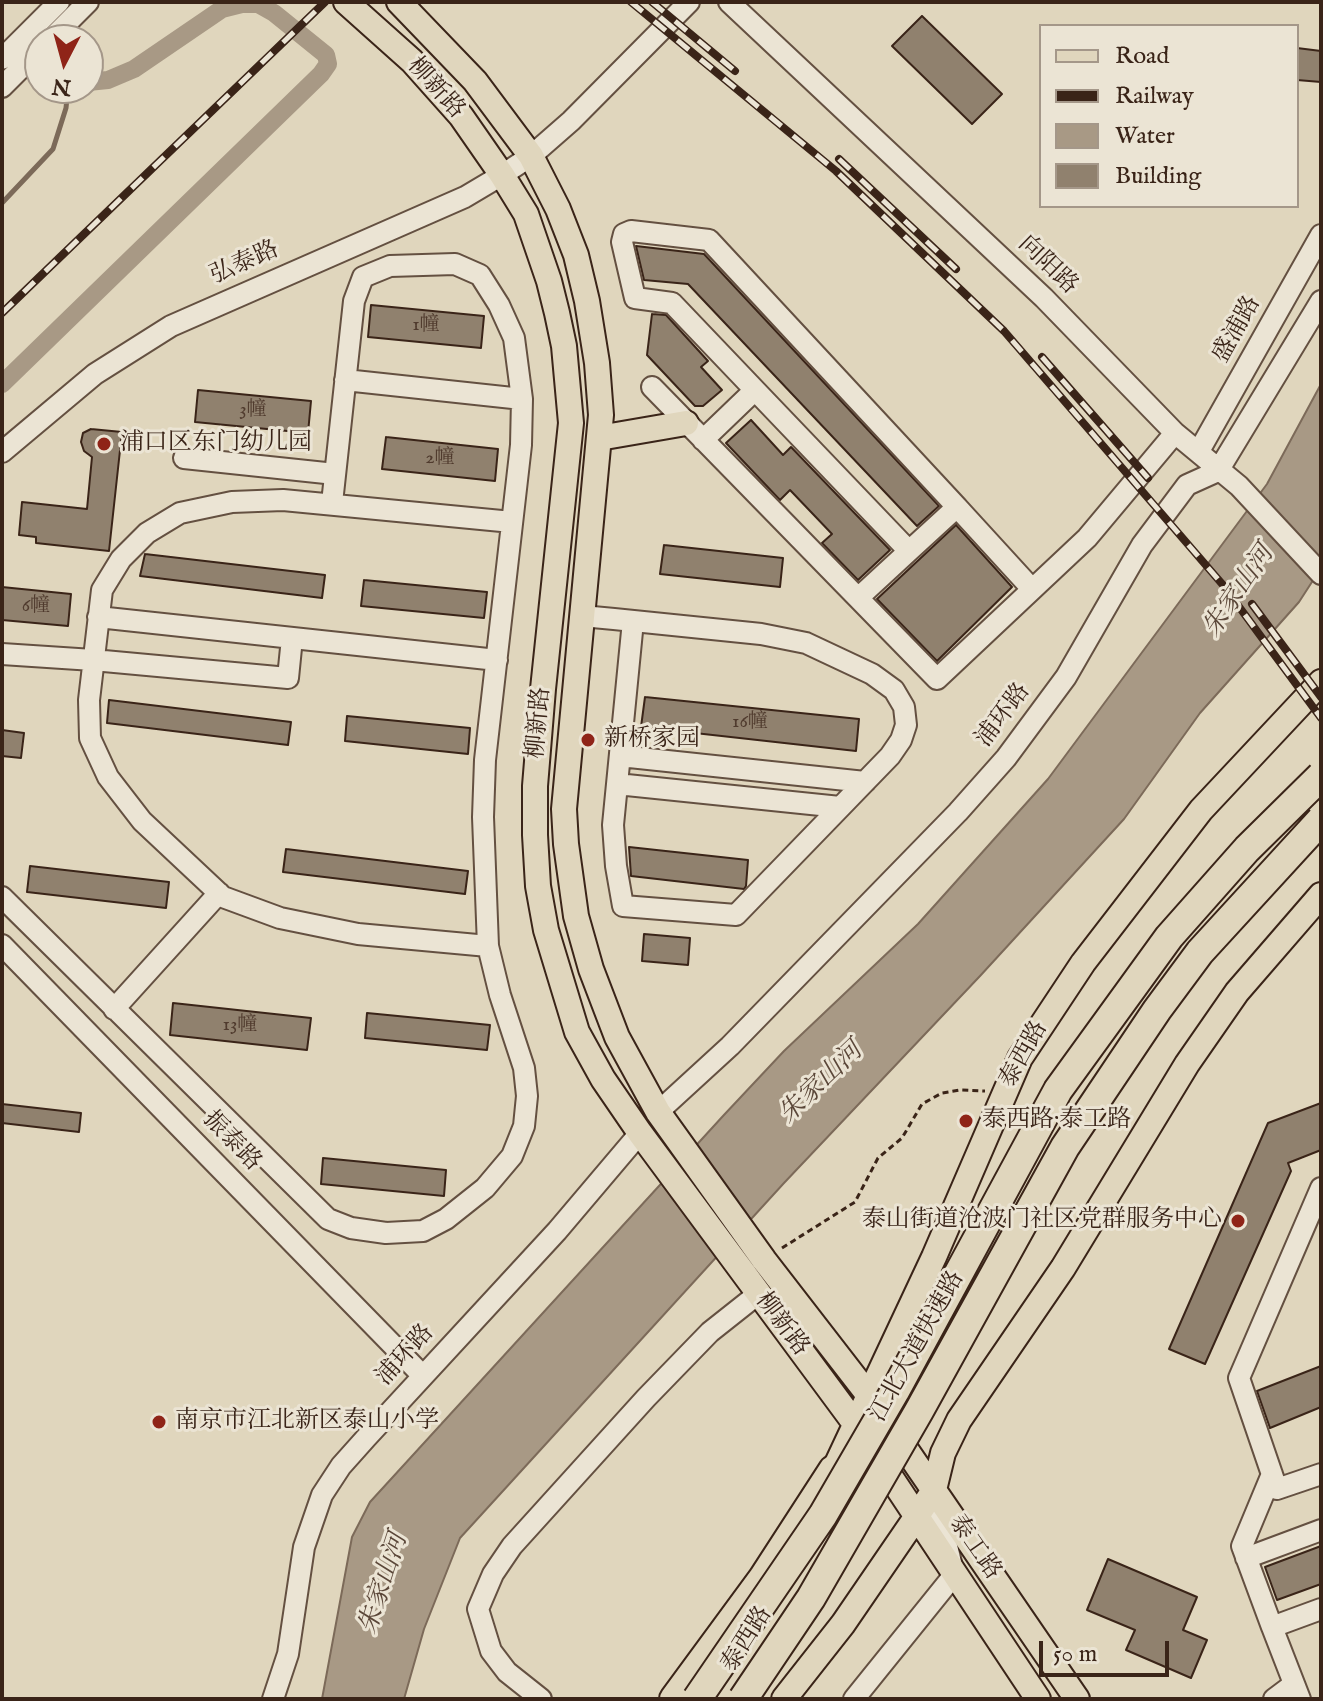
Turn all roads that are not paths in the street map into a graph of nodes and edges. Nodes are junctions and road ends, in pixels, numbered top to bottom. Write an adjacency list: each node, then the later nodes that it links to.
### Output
1 (59, 2): 8 (street)
2 (88, 2): 7 (street)
3 (346, 2): 12 (main road, 柳新路)
4 (399, 2): 11 (main road, 柳新路)
5 (689, 2): 11 (street, 弘泰路)
6 (729, 2): 20 (street, 向阳路)
7 (66, 24)
8 (2, 59)
9 (24, 65): 10 (street)
10 (2, 87)
11 (531, 156): 12 (street, 弘泰路); 21 (main road, 柳新路)
12 (502, 175): 23 (street, 弘泰路); 55 (main road, 柳新路)
13 (1321, 235): 22 (street, 盛浦路)
14 (1321, 301): 25 (street)
15 (345, 380): 18 (street); 18 (street); 26 (street)
16 (652, 387): 19 (street)
17 (755, 390): 19 (street); 28 (street); 30 (street)
18 (522, 399): 29 (street)
19 (695, 431): 21 (main road); 33 (street)
20 (1175, 433): 22 (street, 向阳路); 32 (street)
21 (599, 438): 34 (main road, 柳新路)
22 (1199, 451): 25 (street, 向阳路)
23 (2, 452)
24 (184, 458): 26 (street)
25 (1218, 471): 31 (street, 向阳路); 54 (street, 浦环路)
26 (335, 474): 27 (street)
27 (332, 503): 29 (street); 35 (street)
28 (957, 507): 30 (street); 32 (street)
29 (512, 522): 40 (street)
30 (909, 551): 33 (street)
31 (1321, 574)
32 (1032, 589): 33 (street)
33 (858, 598)
34 (582, 616): 36 (street); 54 (main road, 柳新路)
35 (98, 617): 37 (street); 39 (street)
36 (633, 621): 42 (street); 44 (street)
37 (292, 638): 39 (street); 40 (street)
38 (2, 654): 39 (street)
39 (93, 660): 48 (street)
40 (497, 660): 52 (street)
41 (1321, 682): 61 (main road, 泰西路)
42 (620, 756): 44 (street); 45 (street)
43 (1321, 776): 77 (highway, 江北大道快速路, bridge)
44 (865, 782): 46 (street)
45 (617, 784): 46 (street); 46 (street)
46 (840, 807)
47 (1321, 820): 79 (highway, 江北大道快速路, bridge)
48 (219, 893): 52 (street); 53 (street)
49 (1321, 895): 66 (main road)
50 (2, 897): 53 (street)
51 (2, 945): 60 (street, 振泰路)
52 (488, 946): 53 (street)
53 (114, 1009)
54 (658, 1112): 61 (main road, 柳新路)
55 (640, 1133): 59 (main road, 柳新路); 60 (street, 浦环路)
56 (1321, 1188): 58 (street)
57 (1321, 1228): 58 (street)
58 (1300, 1235): 64 (street)
59 (758, 1294): 62 (main road, 柳新路); 75 (street)
60 (422, 1375): 74 (street, 浦环路)
61 (870, 1397): 62 (main road, 泰西路); 66 (main road, 泰工路)
62 (856, 1425): 63 (main road, 泰西路); 67 (main road, 泰工路)
63 (833, 1470): 76 (highway); 78 (main road, 泰西路)
64 (1272, 1474): 65 (street); 69 (street)
65 (1321, 1474)
66 (934, 1490): 67 (main road); 70 (street); 83 (main road, 泰工路)
67 (917, 1516): 70 (main road, 泰工路); 80 (main road)
68 (1321, 1530): 69 (street)
69 (1246, 1558): 72 (street)
70 (954, 1575): 81 (street); 82 (main road, 泰工路)
71 (1321, 1609): 72 (street)
72 (1272, 1627): 73 (street)
73 (1297, 1691): 84 (street)
74 (273, 1699)
75 (541, 1699)
76 (674, 1699)
77 (697, 1699)
78 (710, 1699)
79 (743, 1699)
80 (784, 1699)
81 (854, 1699)
82 (1038, 1699)
83 (1077, 1699)
84 (1274, 1699)

